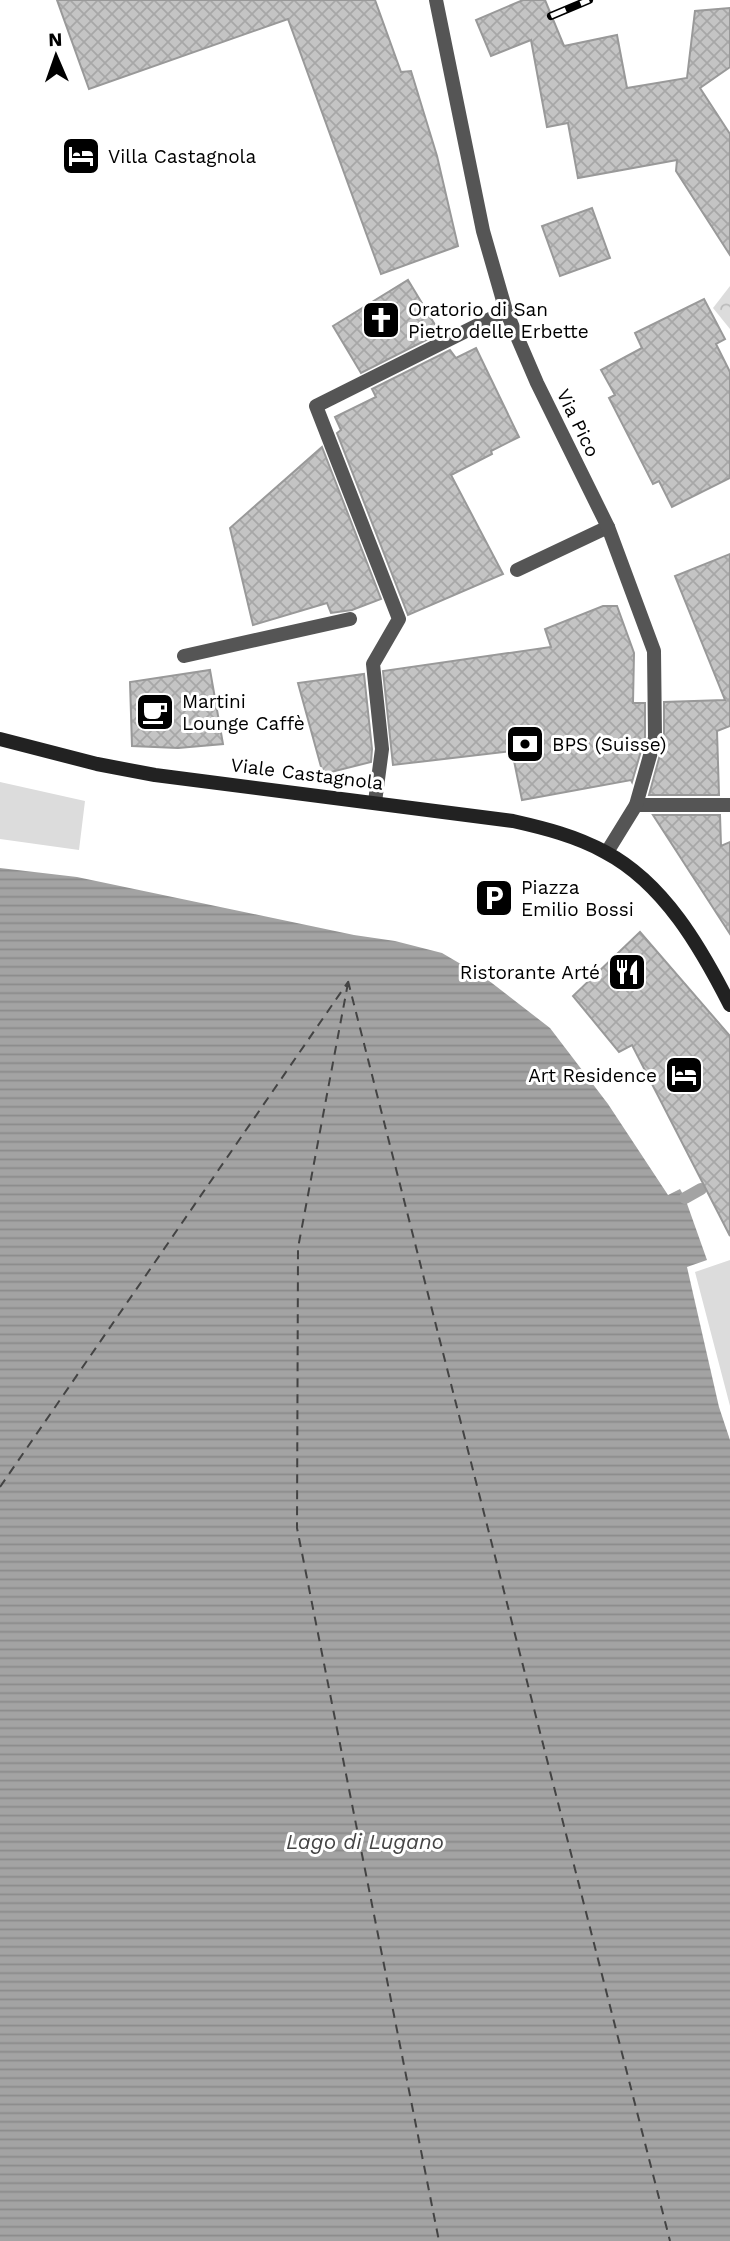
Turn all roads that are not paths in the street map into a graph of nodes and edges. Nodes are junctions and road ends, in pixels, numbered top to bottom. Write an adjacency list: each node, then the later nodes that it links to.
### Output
1 (436, 0): 2 (street, Via Pico)
2 (506, 311): 3 (street, Via Pico); 8 (street)
3 (608, 527): 4 (street); 9 (street, Via Pico)
4 (517, 570)
5 (350, 619): 6 (street)
6 (184, 656)
7 (0, 738): 8 (main road, Viale Castagnola)
8 (375, 802): 11 (main road, Viale Castagnola)
9 (636, 805): 10 (street); 11 (street, Via Pico)
10 (730, 805)
11 (607, 852): 12 (main road, Viale Castagnola)
12 (730, 1005)

